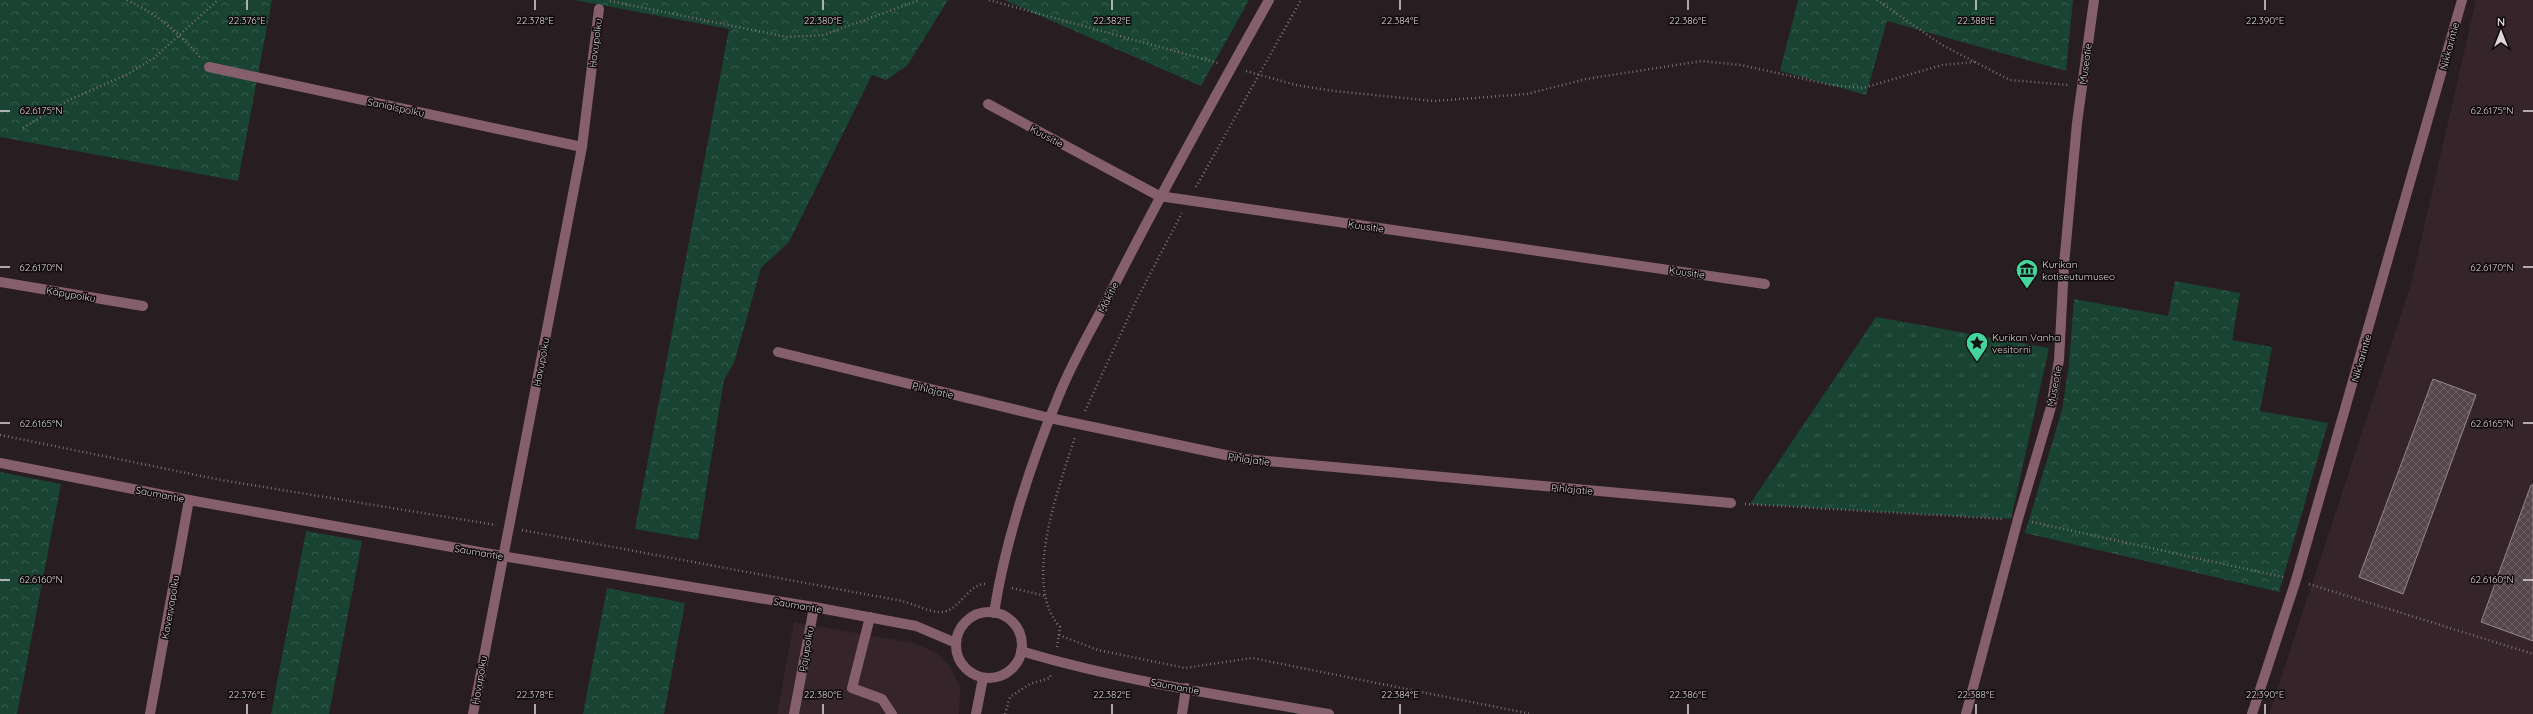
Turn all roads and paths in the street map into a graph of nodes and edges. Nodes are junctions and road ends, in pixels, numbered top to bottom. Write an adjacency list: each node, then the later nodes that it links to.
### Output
1 (127, 0): 11 (path)
2 (218, 0): 11 (path)
3 (920, 0): 10 (path)
4 (989, 0): 13 (path)
5 (1269, 0): 13 (street, Mäkitie)
6 (1301, 0): 15 (path)
7 (1877, 0): 12 (path)
8 (2094, 0): 16 (street, Museotie)
9 (2462, 0): 35 (street, Nikkarintie)
10 (601, 4): 19 (street, Havupolku)
11 (179, 33): 14 (path); 18 (path)
12 (1975, 62): 15 (path); 16 (path)
13 (1232, 66): 15 (path); 20 (street, Mäkitie)
14 (209, 67): 19 (street, Saniaispolku)
15 (1258, 76): 21 (path)
16 (2082, 87): 32 (street, Museotie)
17 (988, 104): 20 (street, Kuusitie)
18 (24, 128)
19 (582, 147): 33 (street, Havupolku)
20 (1159, 196): 21 (street, Kuusitie); 26 (street, Mäkitie)
21 (1188, 201): 23 (street, Kuusitie); 27 (path)
22 (0, 282): 24 (street, Käpypolku)
23 (1765, 284)
24 (143, 306)
25 (778, 352): 26 (street, Pihlajatie)
26 (1050, 418): 27 (street, Pihlajatie); 36 (street, Mäkitie)
27 (1079, 424): 31 (street, Pihlajatie); 36 (path)
28 (0, 434): 33 (path)
29 (0, 463): 30 (street, Saumantie)
30 (189, 500): 34 (street, Saumantie); 46 (street, Kavervapolku)
31 (1731, 503): 32 (path)
32 (2018, 519): 35 (path); 54 (street, Museotie)
33 (509, 527): 34 (street, Havupolku); 36 (path)
34 (502, 556): 37 (street, Saumantie); 47 (street, Havupolku)
35 (2296, 580): 43 (path); 55 (street, Nikkarintie)
36 (999, 584): 38 (street, Mäkitie)
37 (814, 607): 39 (street, Saumantie); 48 (street, Pajupolku)
38 (994, 613): 41 (street); 42 (street)
39 (870, 618): 41 (street, Saumantie); 49 (street)
40 (1059, 635): 53 (path)
41 (956, 643): 44 (street)
42 (1021, 651): 44 (street); 45 (street, Saumantie)
43 (2533, 654)
44 (983, 678): 50 (street)
45 (1186, 688): 51 (street); 52 (street, Saumantie)
46 (150, 714)
47 (473, 714)
48 (794, 714)
49 (892, 714)
50 (976, 714)
51 (1182, 714)
52 (1329, 714)
53 (1531, 714)
54 (1966, 714)
55 (2252, 714)

